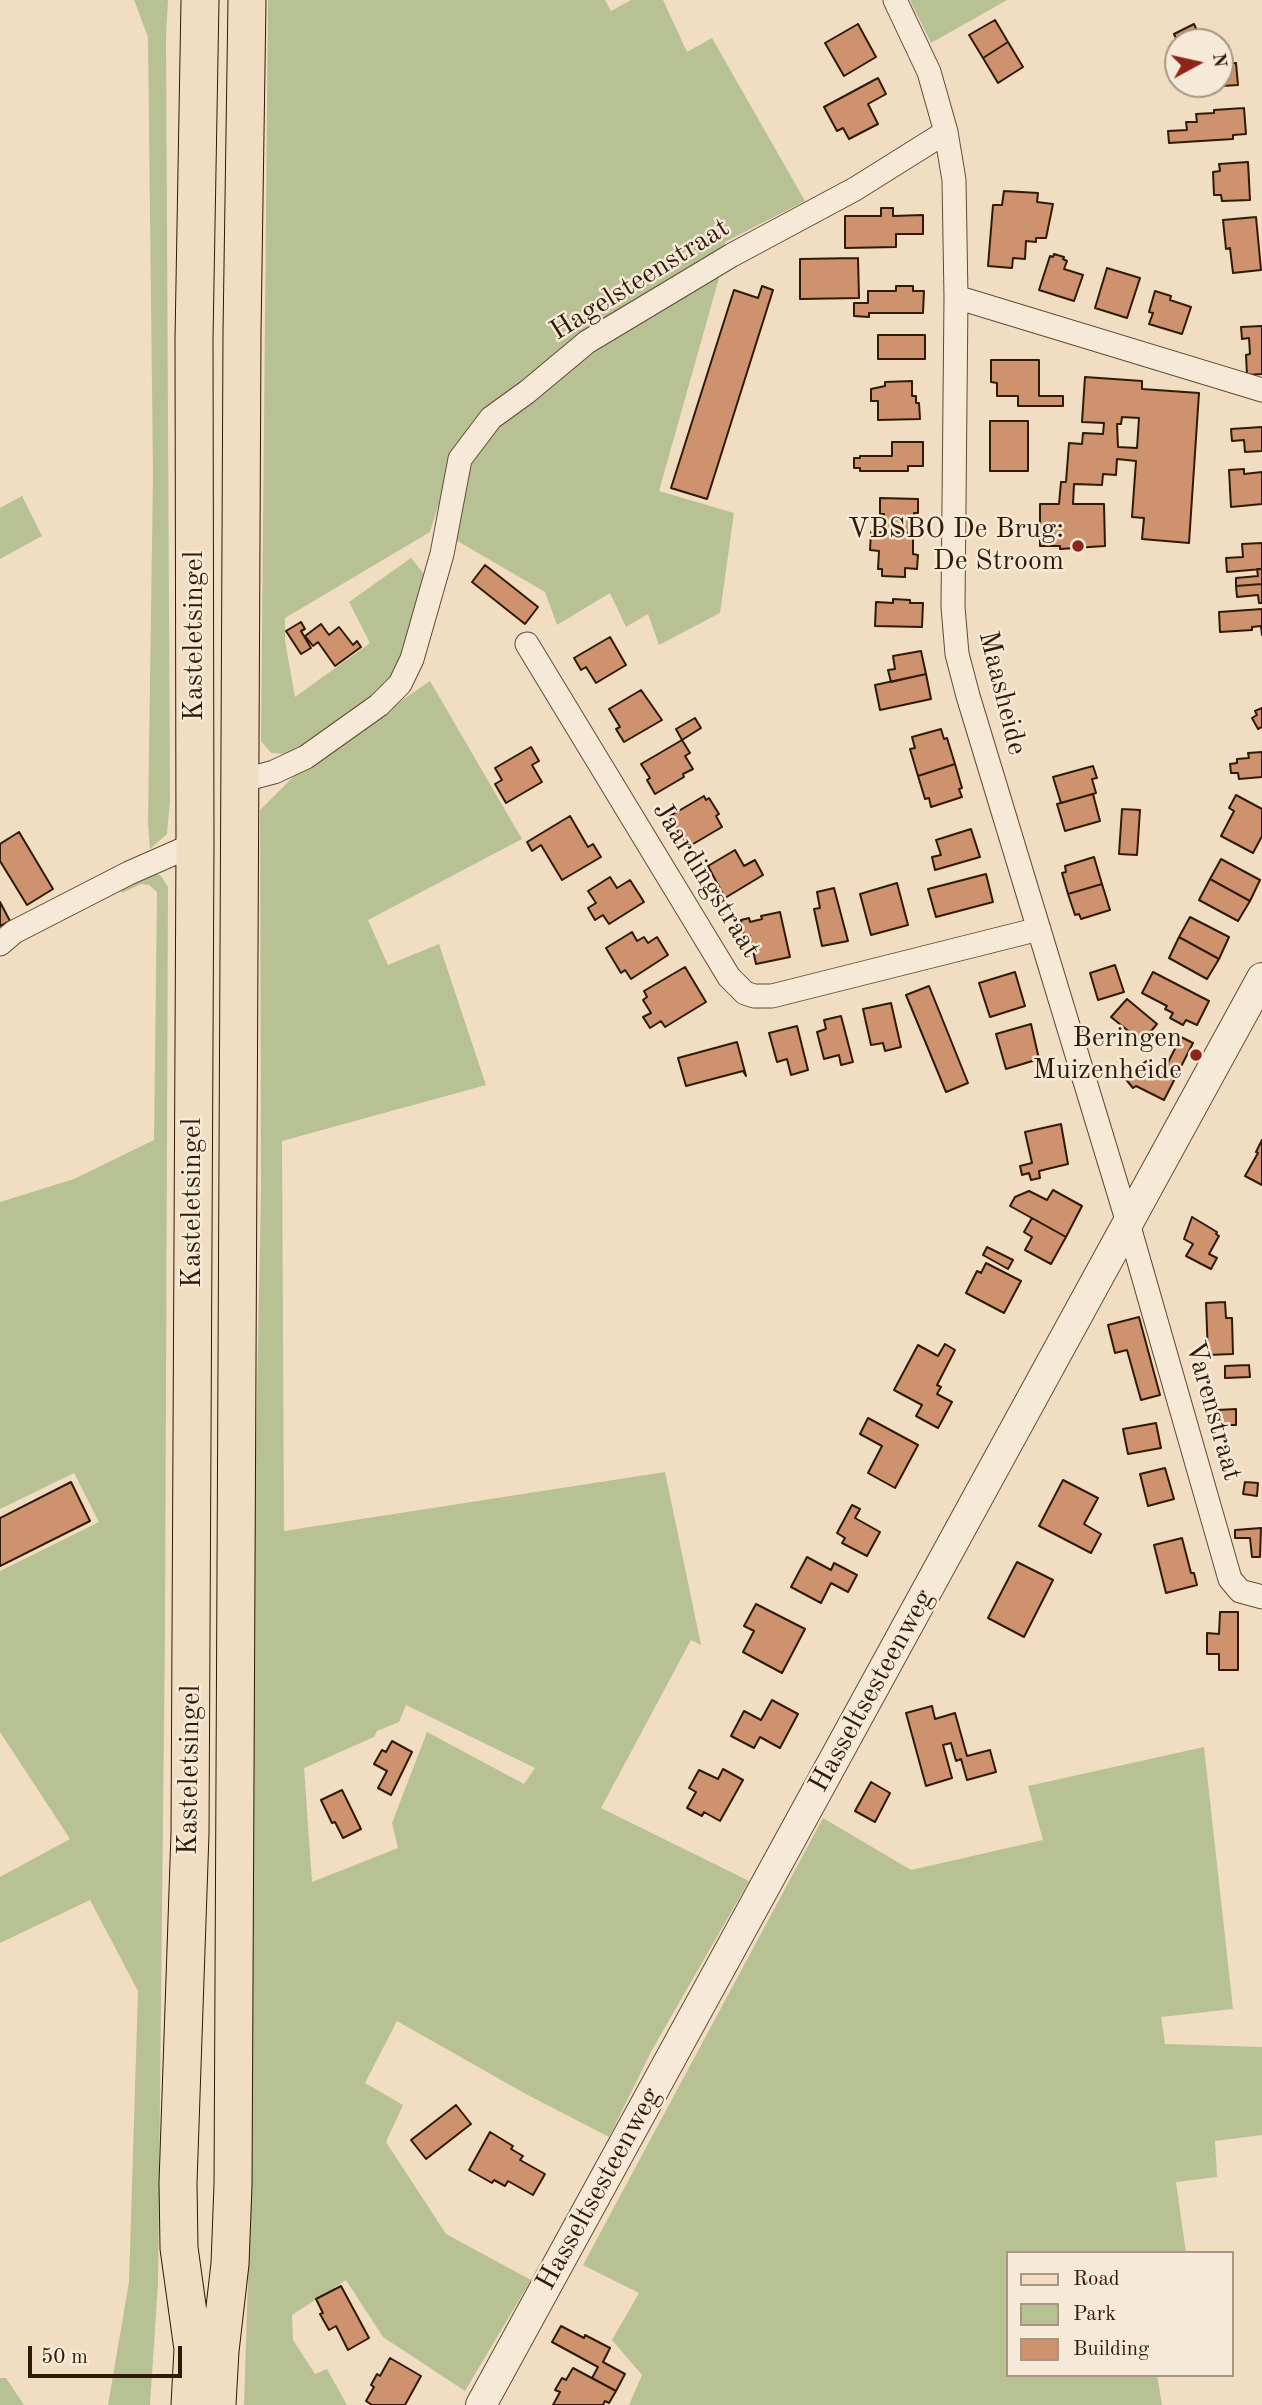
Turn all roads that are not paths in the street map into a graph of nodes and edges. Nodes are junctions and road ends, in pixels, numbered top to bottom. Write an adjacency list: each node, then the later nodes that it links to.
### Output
1 (200, 0): 9 (main road, Kasteletsingel)
2 (247, 0): 8 (main road, Kasteletsingel)
3 (895, 0): 4 (street, Maasheide)
4 (946, 132): 5 (street, Maasheide); 8 (street, Hagelsteenstraat)
5 (956, 297): 6 (street); 10 (street, Maasheide)
6 (1262, 390)
7 (527, 644): 10 (street, Jaardingstraat)
8 (240, 781): 16 (main road, Kasteletsingel)
9 (195, 844): 11 (street); 15 (main road, Kasteletsingel)
10 (1040, 929): 13 (street, Maasheide)
11 (0, 944)
12 (1262, 978): 13 (street, Hasseltsesteenweg)
13 (1128, 1223): 14 (street, Varenstraat); 17 (street, Hasseltsesteenweg)
14 (1262, 1597)
15 (190, 2405)
16 (217, 2405)
17 (481, 2405)

